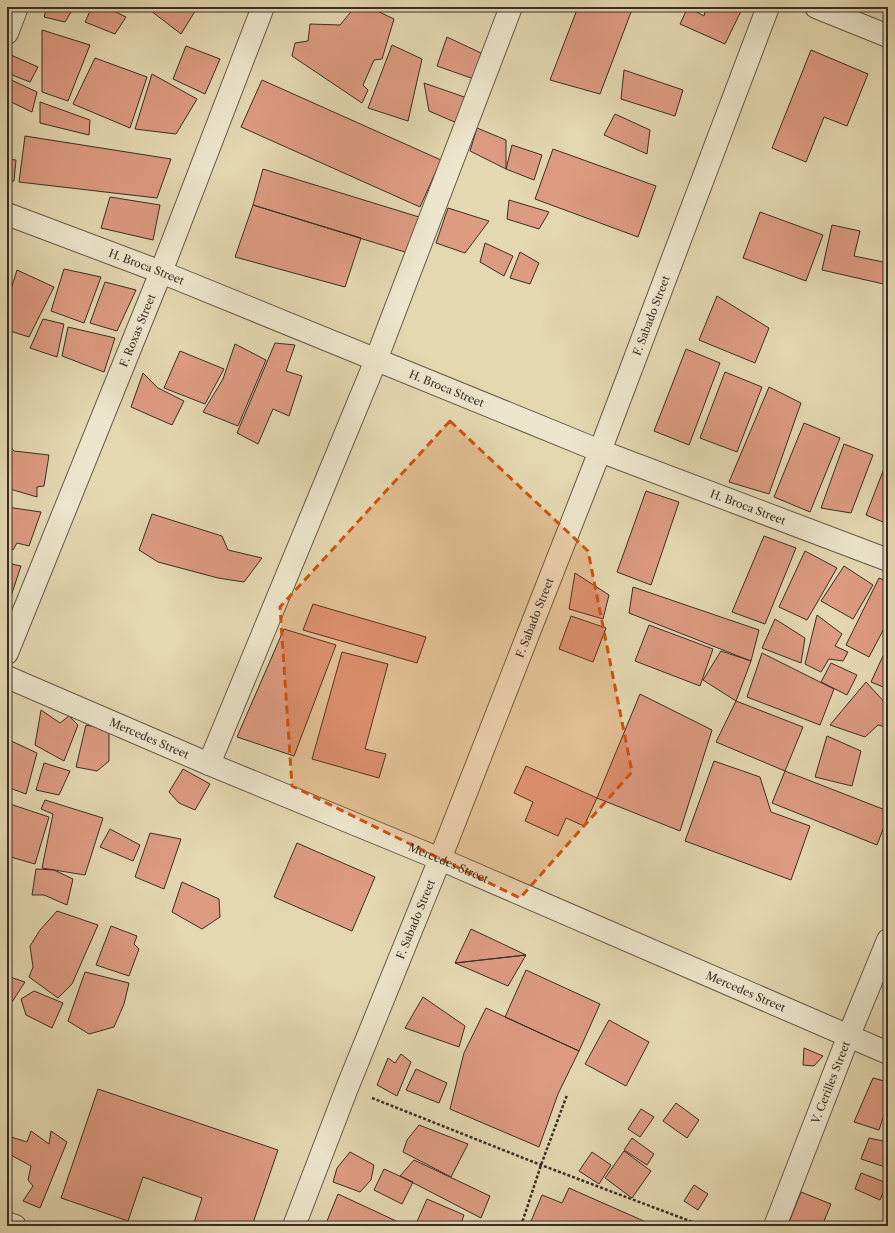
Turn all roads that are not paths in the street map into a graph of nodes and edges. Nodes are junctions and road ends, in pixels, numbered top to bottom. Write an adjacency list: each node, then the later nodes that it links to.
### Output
1 (17, 7): 6 (street)
2 (263, 7): 9 (street, F. Roxas Street)
3 (511, 7): 10 (street)
4 (768, 7): 11 (street, F. Sabado Street)
5 (816, 7): 7 (street)
6 (7, 33)
7 (888, 36)
8 (7, 214): 9 (street, H. Broca Street)
9 (161, 272): 10 (street, H. Broca Street); 13 (street, F. Roxas Street)
10 (376, 360): 11 (street, H. Broca Street); 15 (street)
11 (600, 451): 12 (street, H. Broca Street); 16 (street, F. Sabado Street)
12 (888, 560)
13 (7, 653)
14 (7, 677): 15 (street, Mercedes Street)
15 (209, 764): 16 (street, Mercedes Street)
16 (440, 859): 18 (street, Mercedes Street); 22 (street, F. Sabado Street)
17 (888, 940): 18 (street, V. Cerilles Street)
18 (849, 1036): 19 (street, Mercedes Street); 23 (street, V. Cerilles Street)
19 (888, 1053)
20 (7, 1223): 21 (street)
21 (15, 1226)
22 (294, 1226)
23 (775, 1226)

